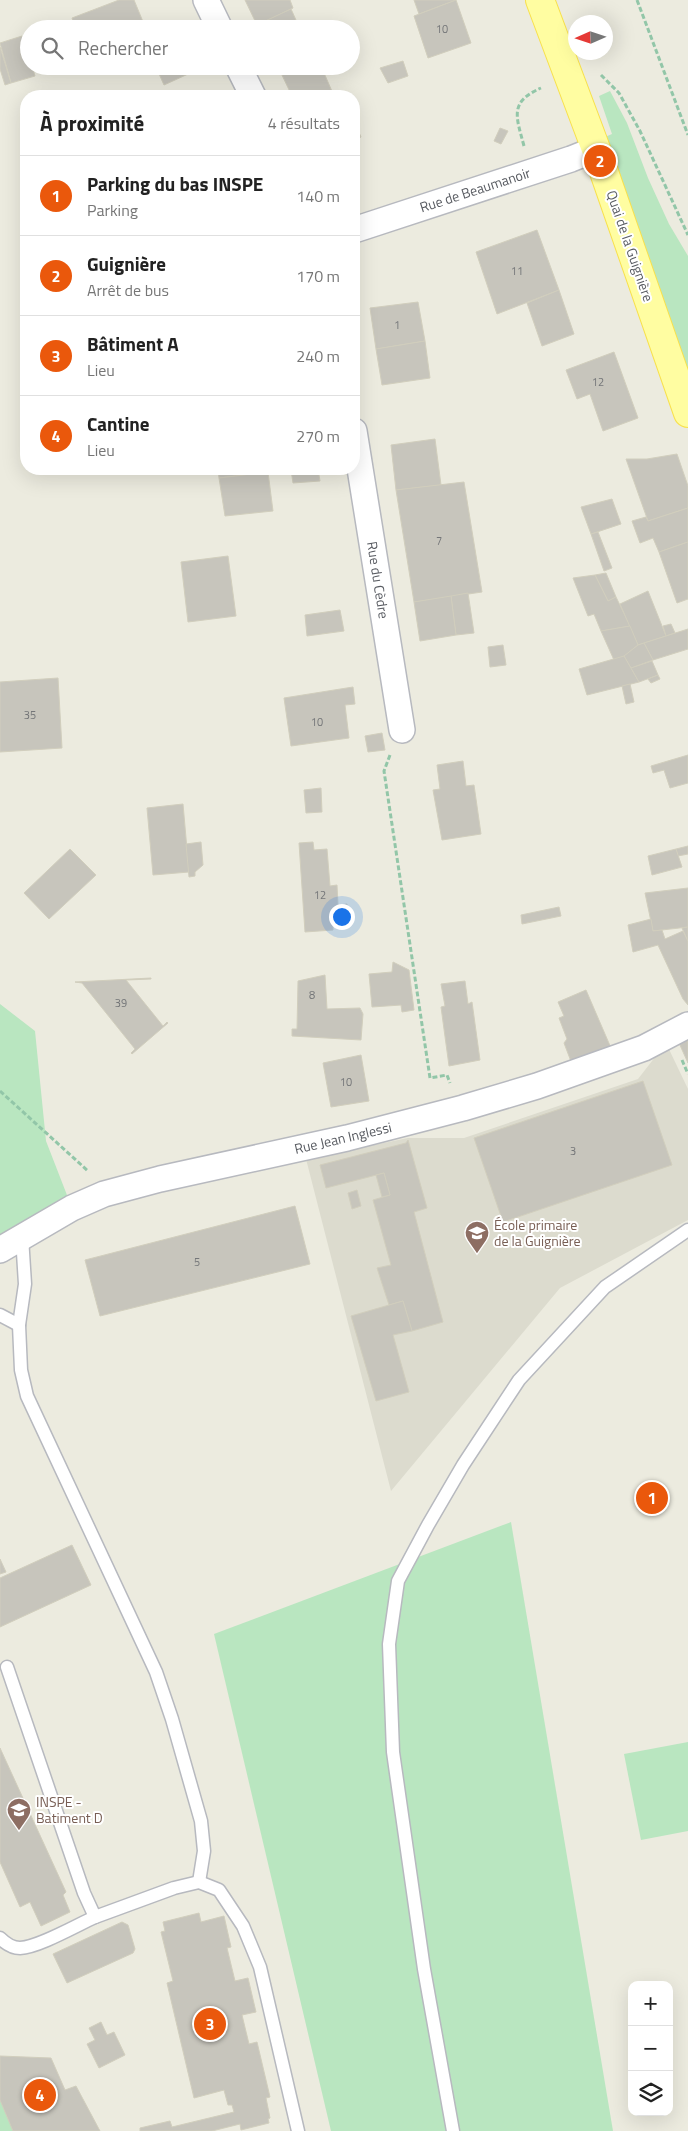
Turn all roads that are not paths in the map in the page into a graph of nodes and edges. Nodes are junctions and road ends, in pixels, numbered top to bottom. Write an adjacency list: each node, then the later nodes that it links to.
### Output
1 (206, 0): 3 (street)
2 (540, 0): 6 (main road, Quai de la Guignière)
3 (216, 20)
4 (242, 75): 5 (street)
5 (250, 90)
6 (596, 149): 7 (street, Rue de Beaumanoir); 8 (main road, Quai de la Guignière)
7 (360, 228)
8 (688, 412)
9 (360, 468): 10 (street, Rue du Cèdre)
10 (402, 730)
11 (688, 1025): 13 (street, Rue Jean Inglessi)
12 (688, 1230): 22 (lane)
13 (22, 1237): 14 (street, Rue Jean Inglessi); 16 (lane)
14 (0, 1250)
15 (0, 1315): 16 (lane)
16 (19, 1325): 18 (lane)
17 (7, 1667): 19 (lane)
18 (200, 1882): 19 (lane); 21 (lane)
19 (96, 1916): 20 (lane)
20 (0, 1938)
21 (298, 2131)
22 (453, 2131)

